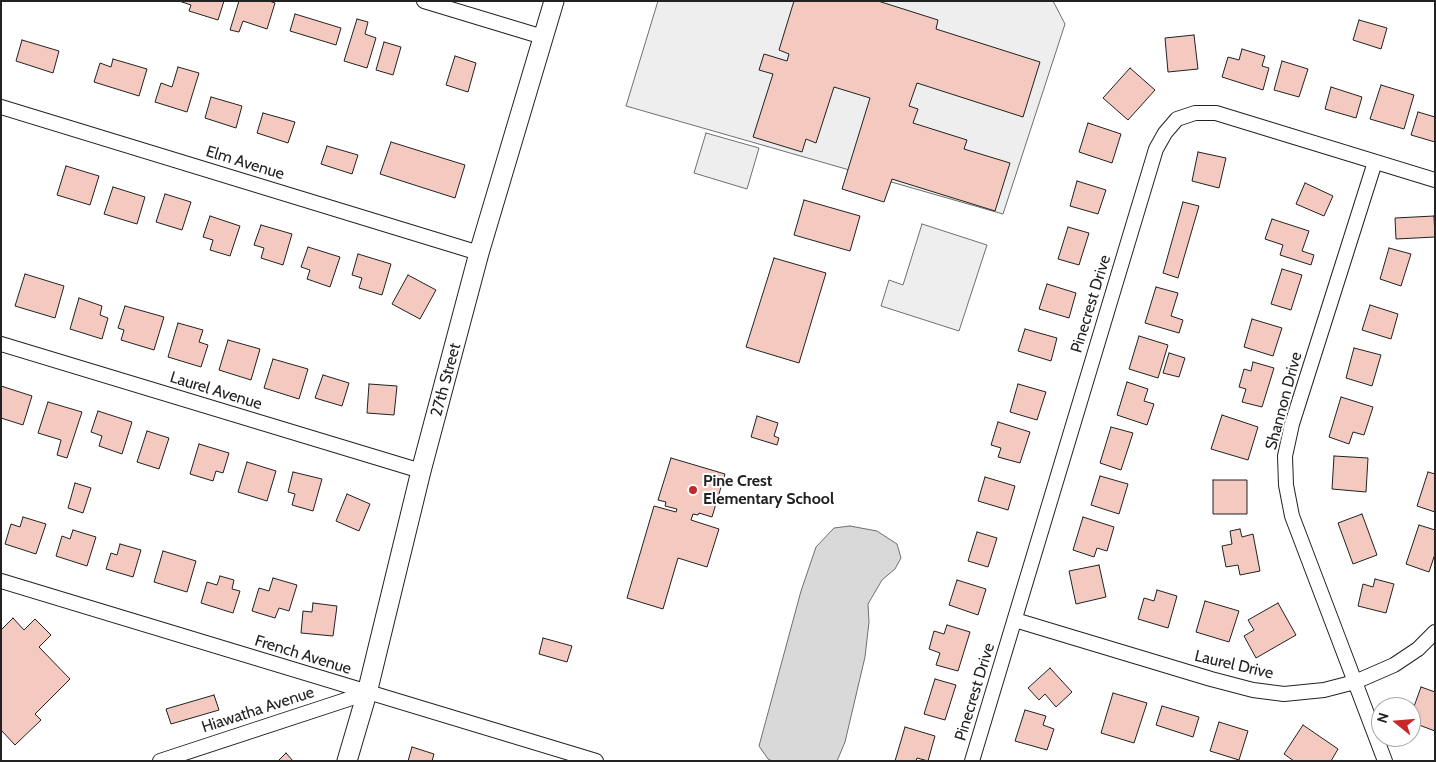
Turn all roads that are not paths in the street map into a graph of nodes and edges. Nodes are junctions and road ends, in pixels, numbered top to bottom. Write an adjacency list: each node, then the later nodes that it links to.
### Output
1 (424, 1): 3 (street)
2 (554, 1): 3 (main road, 27th Street)
3 (543, 37): 7 (main road, 27th Street)
4 (1, 107): 7 (street, Elm Avenue)
5 (1375, 162): 6 (street, Pinecrest Drive); 11 (street, Pinecrest Drive); 13 (street, Shannon Drive)
6 (1435, 180)
7 (479, 253): 9 (main road, 27th Street)
8 (1, 344): 9 (street, Laurel Avenue)
9 (422, 471): 14 (main road, 27th Street)
10 (1, 581): 14 (street, French Avenue)
11 (1015, 620): 13 (street, Laurel Drive); 18 (street, Pinecrest Drive)
12 (1435, 632): 13 (street, Laurel Drive)
13 (1355, 682): 19 (street, Shannon Drive)
14 (367, 693): 15 (street, Hiawatha Avenue); 16 (main road, 27th Street); 17 (street, French Avenue)
15 (160, 761)
16 (347, 761)
17 (596, 761)
18 (972, 761)
19 (1384, 761)

